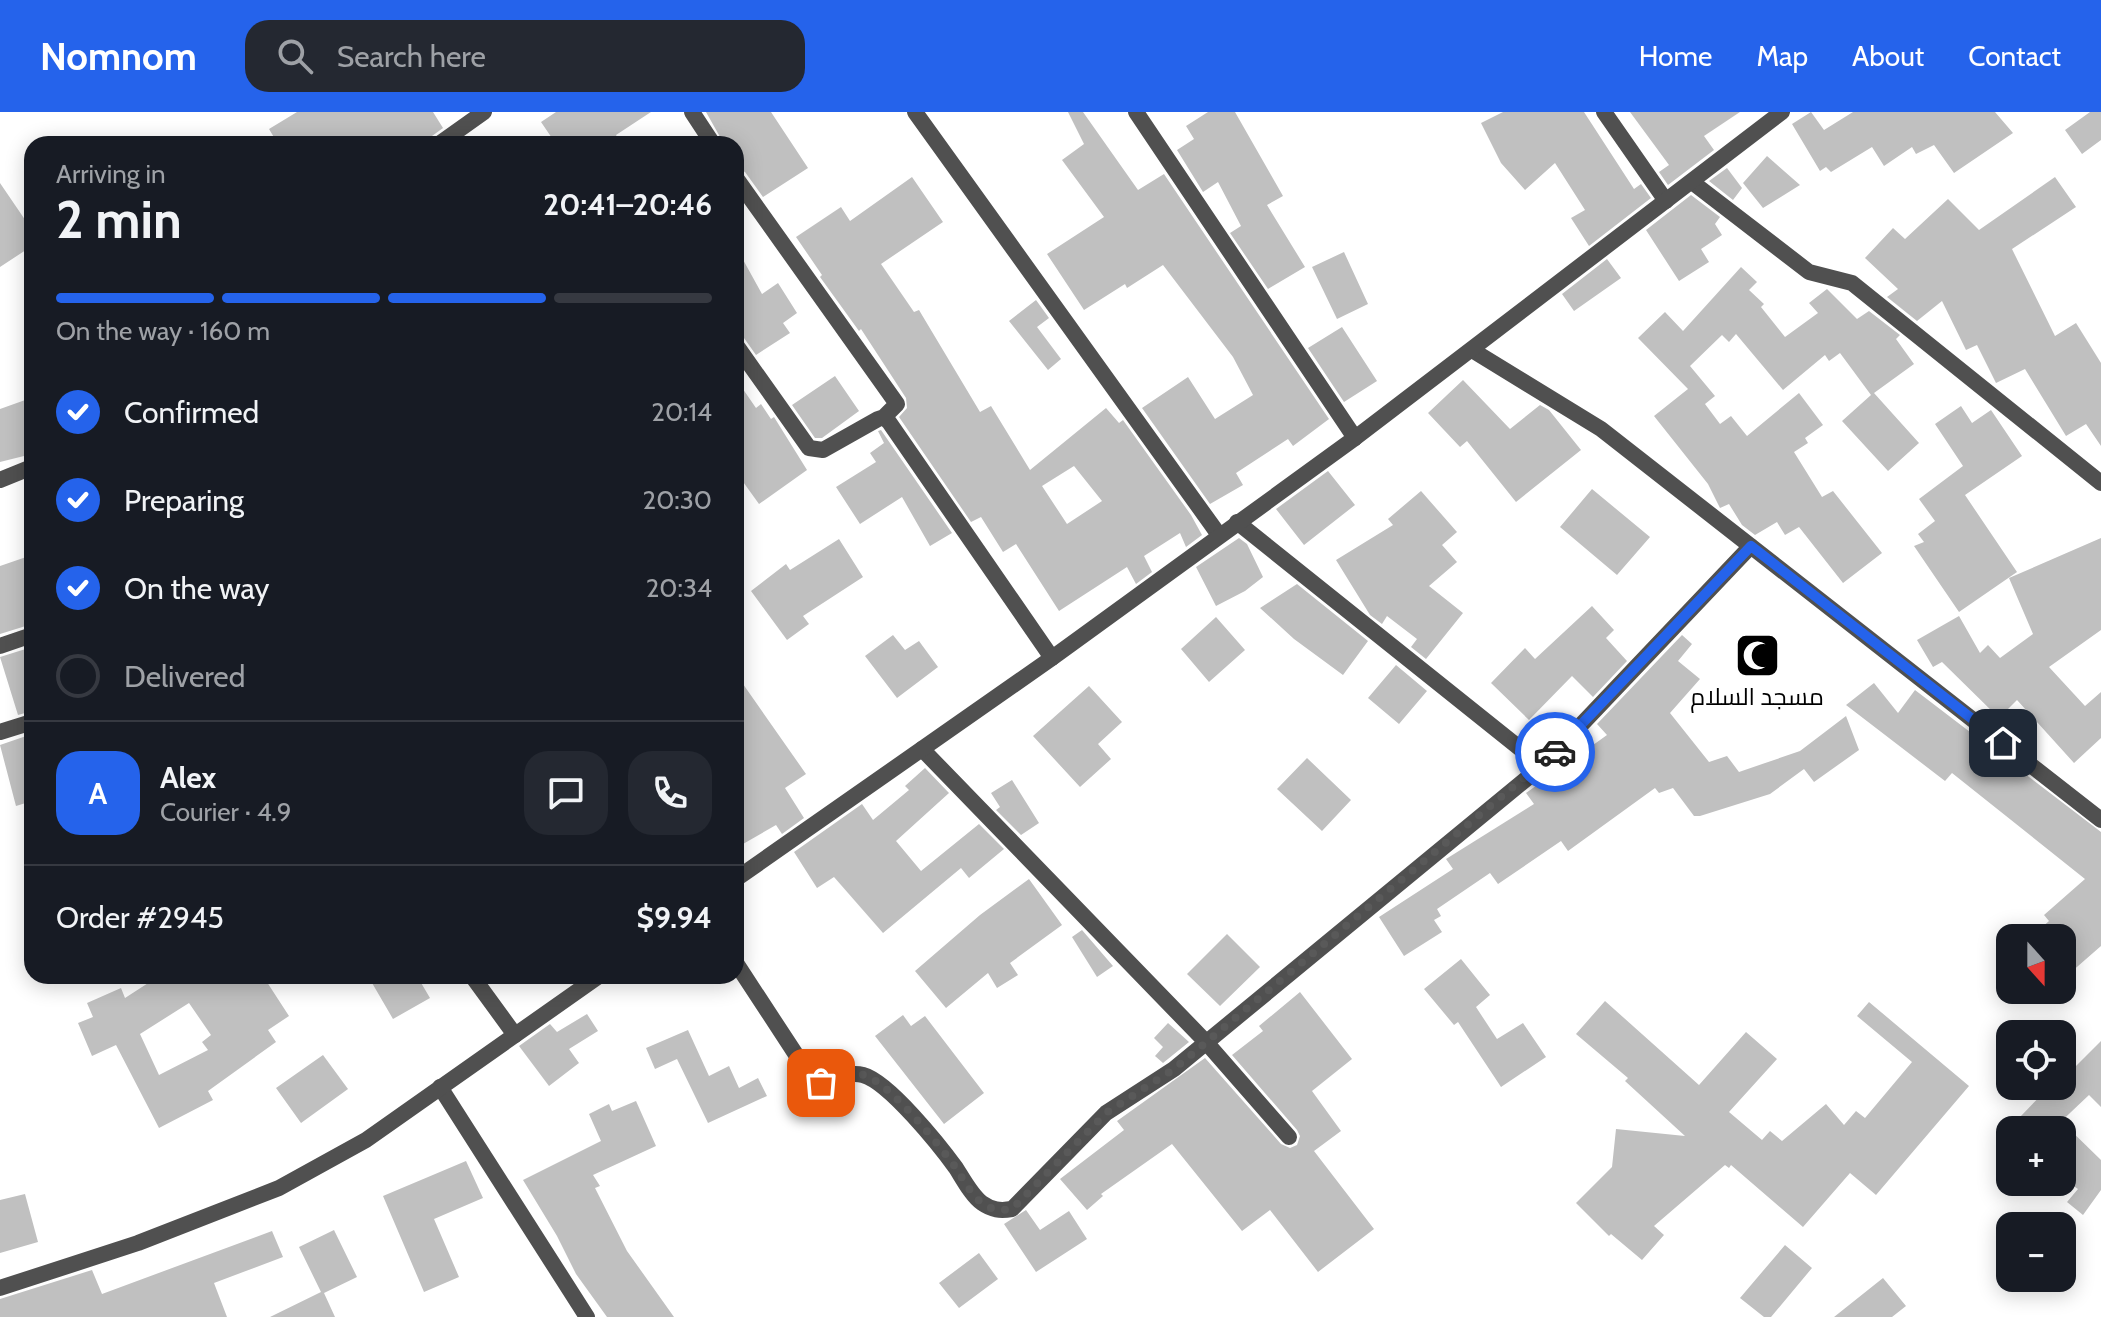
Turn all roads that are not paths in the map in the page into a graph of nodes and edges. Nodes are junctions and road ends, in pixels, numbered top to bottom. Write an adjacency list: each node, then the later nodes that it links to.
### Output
1 (484, 112): 7 (street)
2 (692, 112): 8 (street)
3 (915, 112): 20 (street)
4 (1136, 112): 15 (street)
5 (1604, 112): 11 (street)
6 (1782, 112): 9 (street)
7 (450, 136)
8 (708, 136)
9 (1692, 182): 11 (street); 18 (street)
10 (744, 189): 14 (street)
11 (1666, 201): 12 (street)
12 (1472, 350): 15 (street); 21 (street)
13 (744, 356): 14 (street)
14 (884, 417): 24 (street)
15 (1355, 438): 19 (street)
16 (24, 470): 17 (street)
17 (0, 480)
18 (2101, 483)
19 (1237, 522): 20 (street); 28 (street)
20 (1219, 535): 24 (street)
21 (1751, 546): 28 (street); 29 (street)
22 (24, 638): 23 (street)
23 (0, 646)
24 (1052, 658): 27 (street)
25 (24, 724): 26 (street)
26 (0, 732)
27 (922, 749): 30 (street); 35 (street)
28 (1542, 766): 35 (street)
29 (2101, 820)
30 (744, 873)
31 (744, 975): 35 (street)
32 (478, 984): 34 (street)
33 (588, 984): 34 (street)
34 (515, 1035): 36 (street)
35 (1205, 1041): 37 (street)
36 (440, 1087): 38 (street); 39 (street)
37 (1289, 1137)
38 (0, 1288)
39 (587, 1317)

